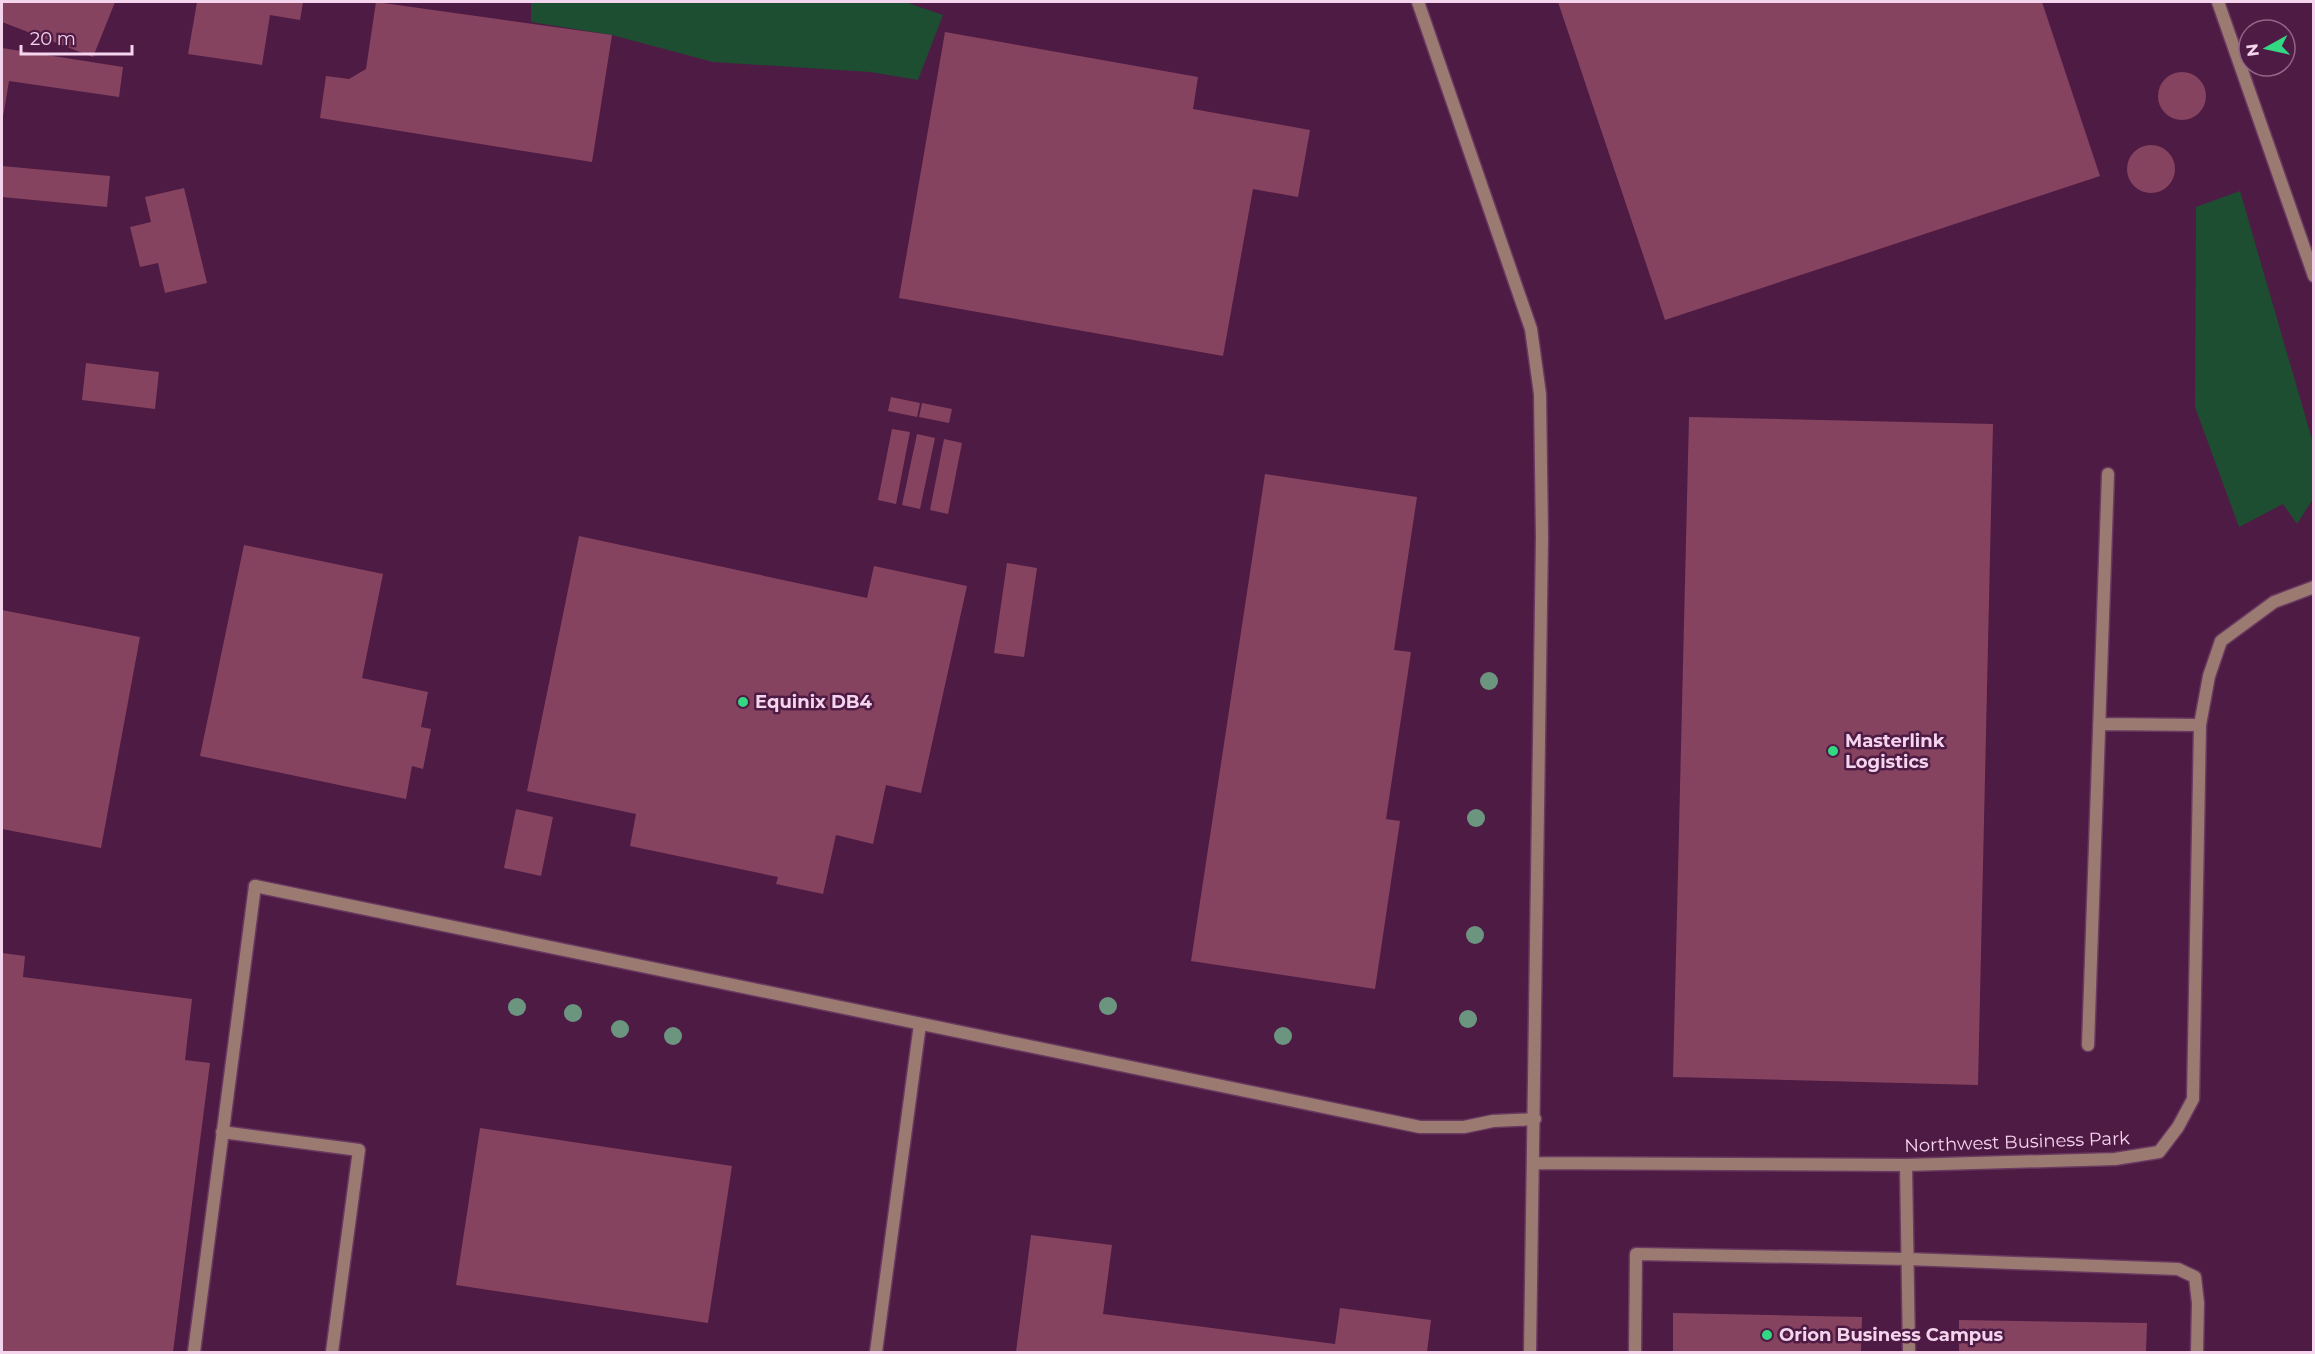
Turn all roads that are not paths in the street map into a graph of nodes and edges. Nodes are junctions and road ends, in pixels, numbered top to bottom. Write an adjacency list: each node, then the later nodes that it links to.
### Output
1 (1418, 2): 10 (street)
2 (2218, 2): 3 (street)
3 (2313, 276)
4 (2108, 474): 6 (street)
5 (2313, 586): 7 (street, Northwest Business Park)
6 (2099, 724): 7 (street); 9 (street)
7 (2200, 726): 13 (street, Northwest Business Park)
8 (920, 1024): 10 (street); 11 (street); 17 (street)
9 (2088, 1045)
10 (1535, 1119): 12 (street)
11 (222, 1132): 15 (street); 16 (street)
12 (1533, 1163): 13 (street, Northwest Business Park); 18 (street)
13 (1906, 1165): 14 (street)
14 (1908, 1259): 19 (street); 20 (street); 21 (street)
15 (194, 1353)
16 (332, 1353)
17 (876, 1353)
18 (1530, 1353)
19 (1635, 1353)
20 (1909, 1353)
21 (2197, 1353)

